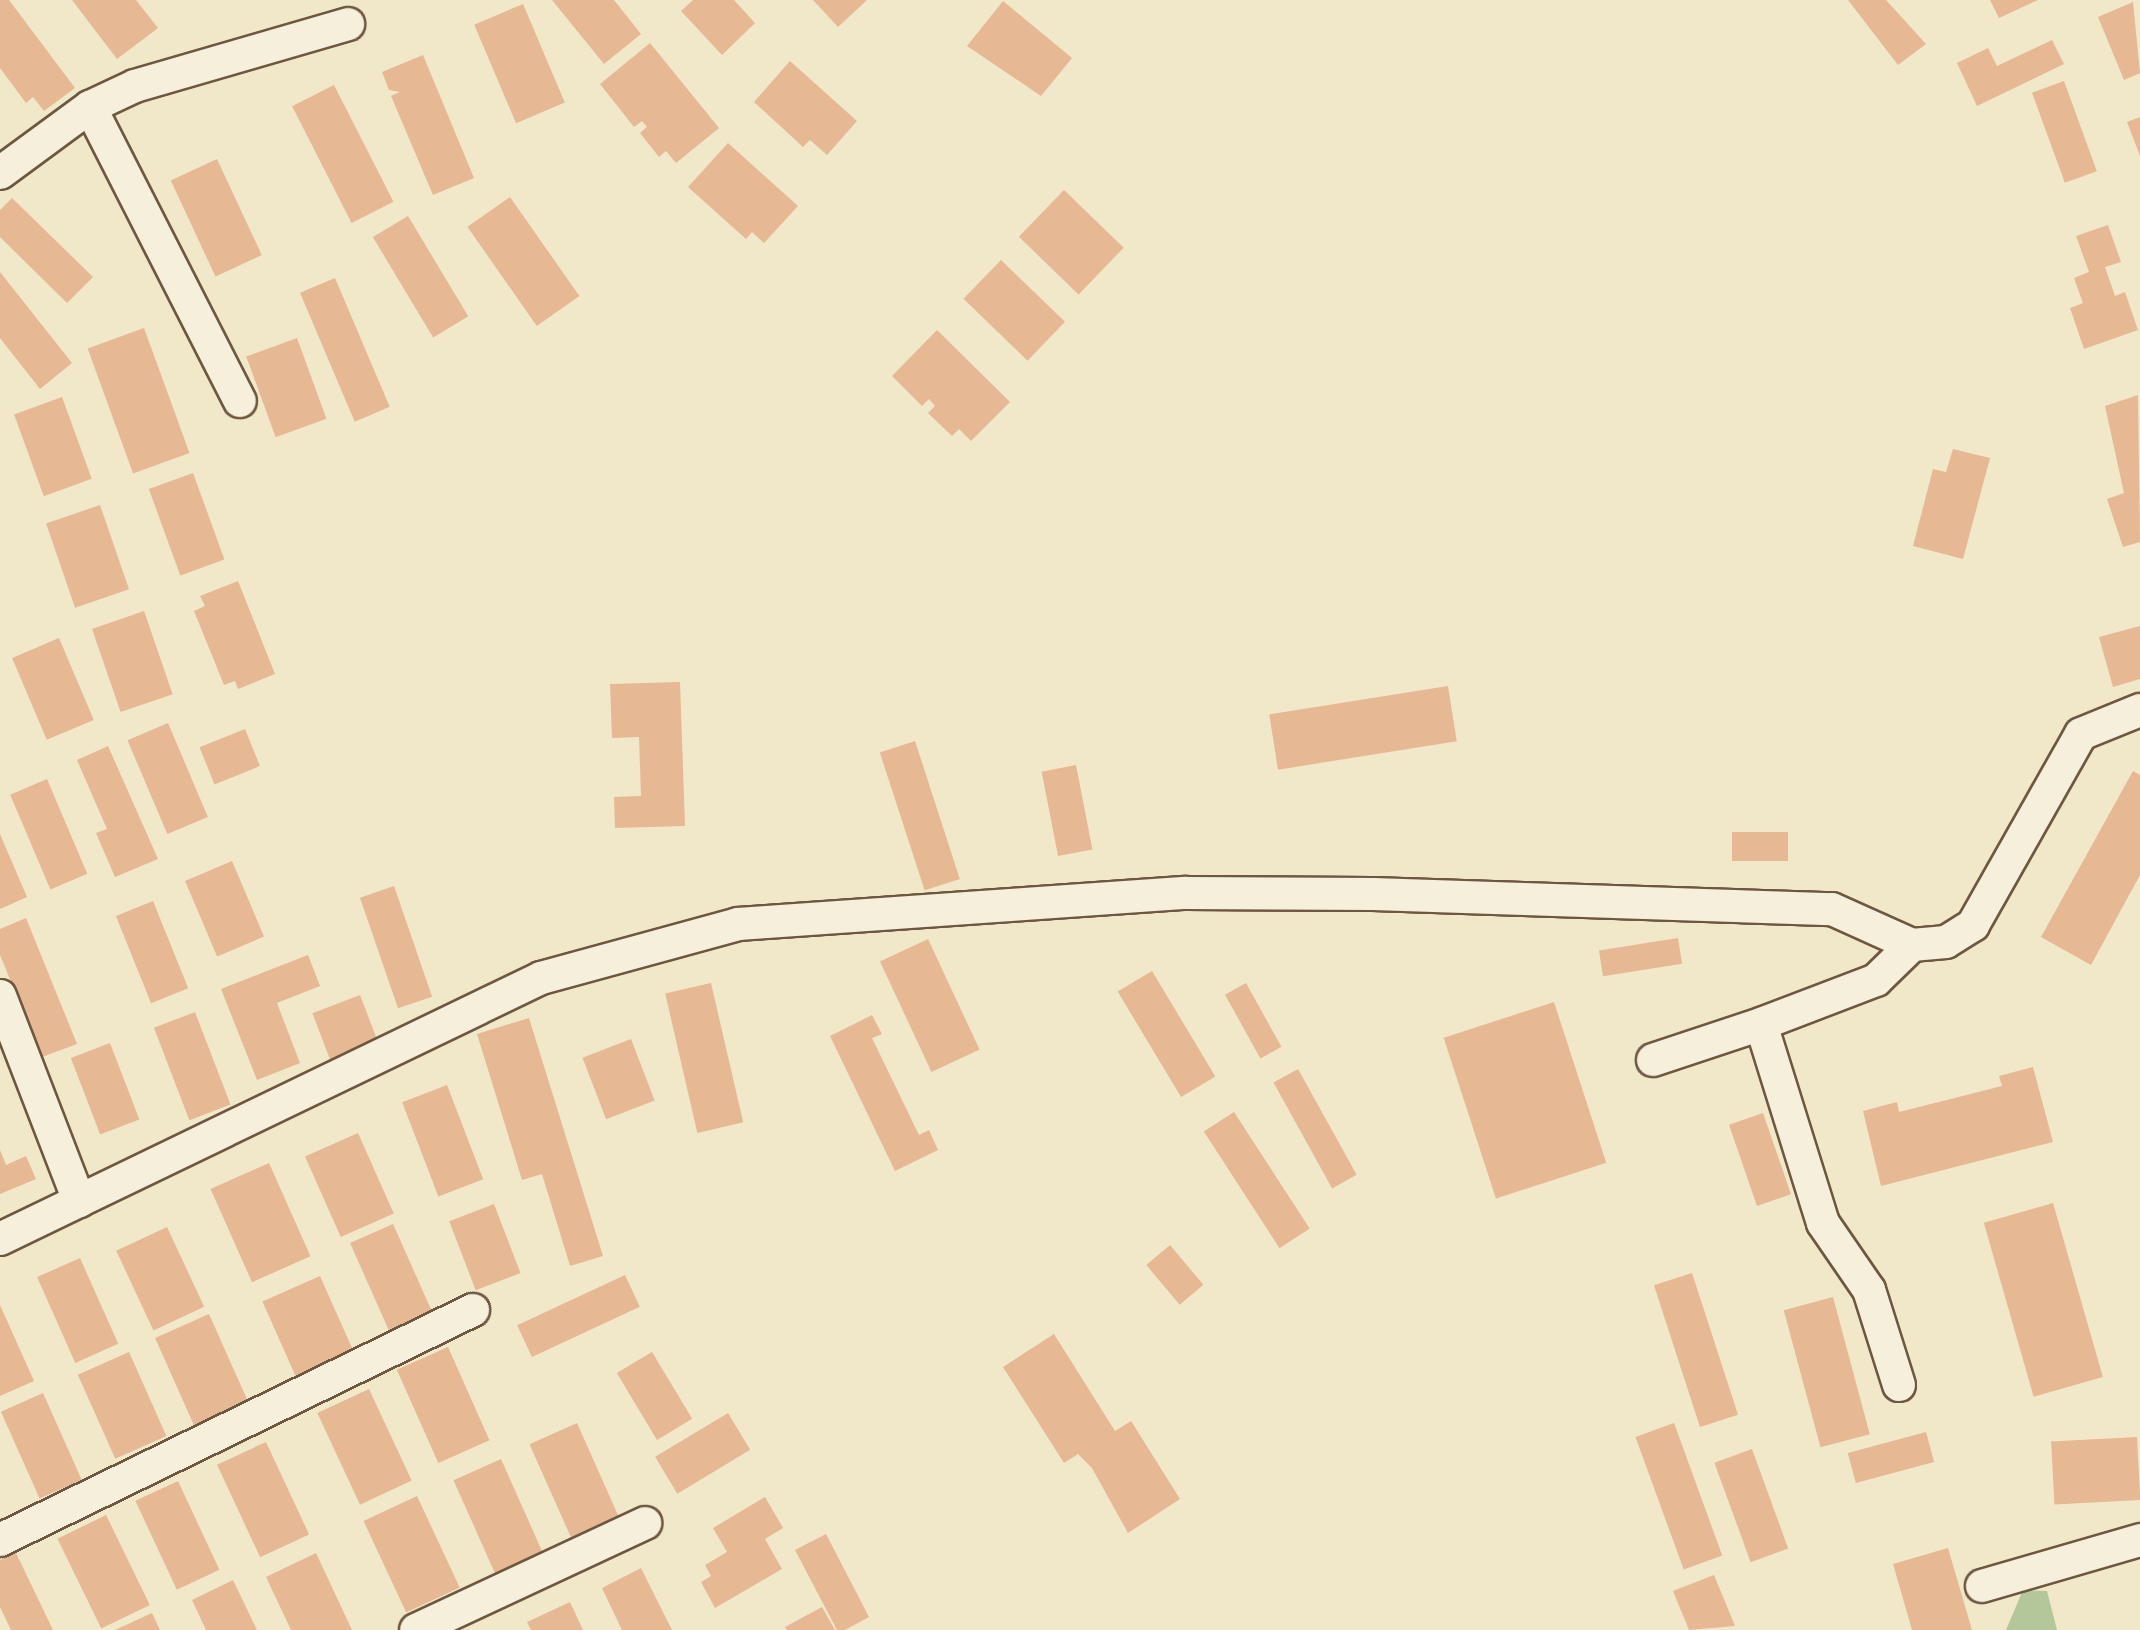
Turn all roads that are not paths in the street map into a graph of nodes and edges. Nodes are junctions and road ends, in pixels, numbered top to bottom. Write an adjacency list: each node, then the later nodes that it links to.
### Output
1 (348, 24): 2 (street)
2 (90, 107): 3 (street); 4 (street)
3 (0, 173)
4 (240, 401)
5 (2140, 710): 6 (street)
6 (1912, 945): 8 (street); 10 (street)
7 (0, 996): 10 (street)
8 (1761, 1024): 9 (street); 13 (street)
9 (1653, 1060)
10 (79, 1201): 11 (street)
11 (0, 1239)
12 (473, 1310): 15 (street)
13 (1899, 1385)
14 (645, 1523): 18 (street)
15 (0, 1540)
16 (2140, 1540): 17 (street)
17 (1982, 1586)
18 (416, 1630)

